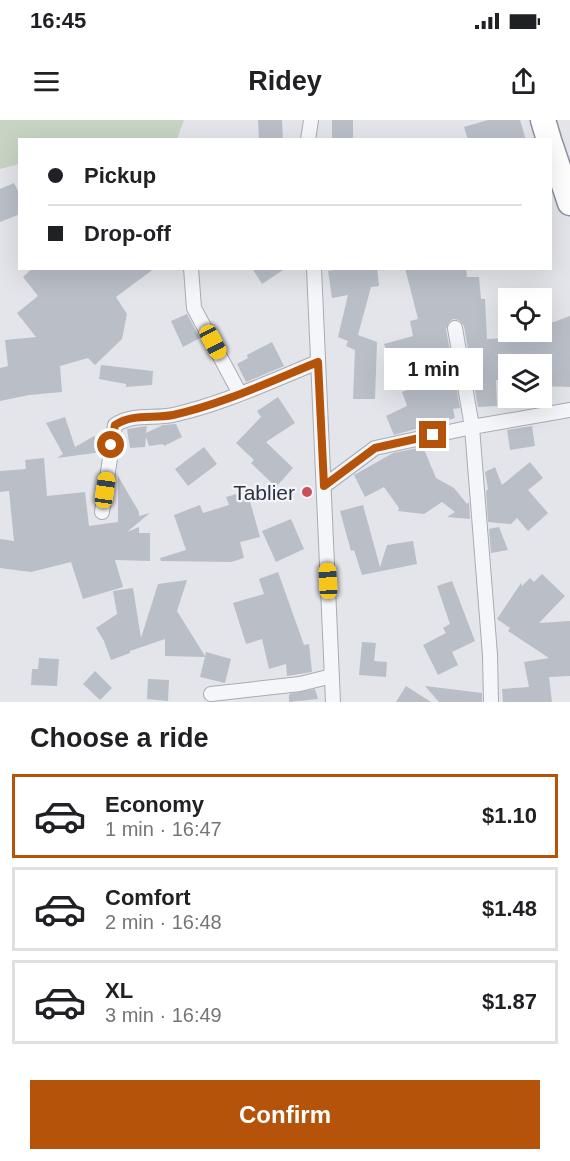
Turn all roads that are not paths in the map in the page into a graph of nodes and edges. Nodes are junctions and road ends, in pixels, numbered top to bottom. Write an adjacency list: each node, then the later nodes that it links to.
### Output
1 (311, 120): 3 (street)
2 (543, 120): 4 (highway)
3 (308, 138)
4 (549, 138)
5 (552, 147): 6 (highway)
6 (570, 203)
7 (191, 270): 11 (street)
8 (314, 270): 10 (street)
9 (455, 328): 13 (street)
10 (318, 362): 11 (street); 14 (street)
11 (240, 394): 15 (street)
12 (570, 410): 13 (street)
13 (472, 427): 14 (street); 19 (street)
14 (324, 486): 16 (street)
15 (102, 512)
16 (332, 676): 17 (street); 18 (street)
17 (211, 694)
18 (333, 702)
19 (491, 702)

